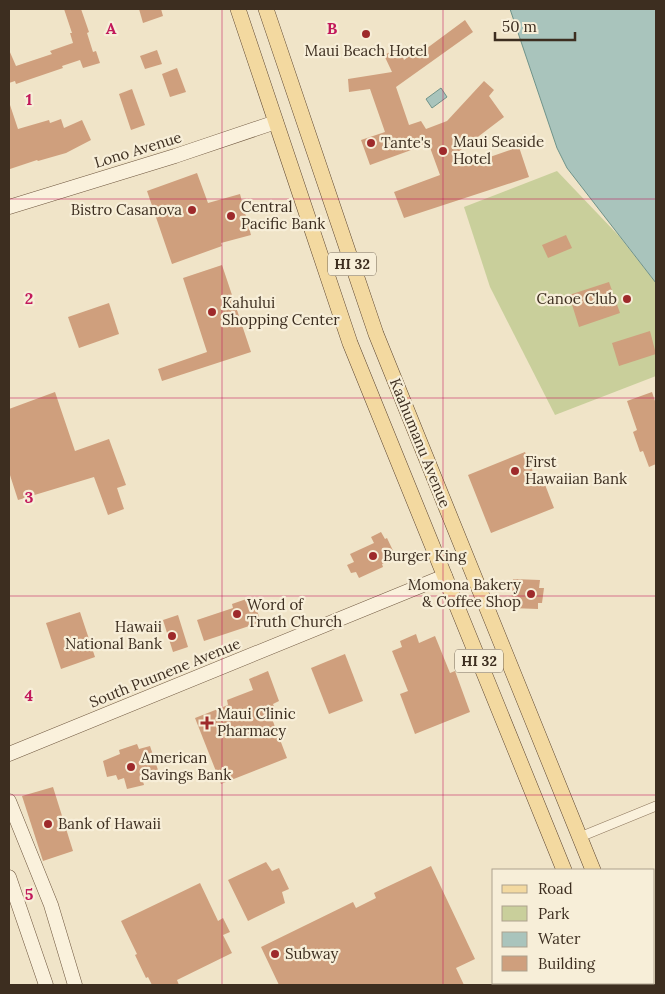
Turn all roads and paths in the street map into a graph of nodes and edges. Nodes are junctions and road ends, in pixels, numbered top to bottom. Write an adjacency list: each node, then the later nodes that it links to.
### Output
1 (238, 9): 4 (main road, Kaahumanu Avenue / HI 32)
2 (266, 9): 3 (main road, Kaahumanu Avenue / HI 32)
3 (300, 114): 4 (main road); 6 (main road, Kaahumanu Avenue / HI 32)
4 (276, 122): 5 (street, Lono Avenue); 7 (main road, Kaahumanu Avenue / HI 32)
5 (9, 207)
6 (376, 334): 7 (main road); 8 (main road, Kaahumanu Avenue / HI 32)
7 (350, 343): 9 (main road, Kaahumanu Avenue / HI 32)
8 (470, 567): 9 (main road); 13 (main road, Kaahumanu Avenue / HI 32)
9 (445, 576): 10 (street, South Puunene Avenue); 14 (main road, Kaahumanu Avenue / HI 32)
10 (9, 754)
11 (9, 801): 19 (street)
12 (656, 806): 13 (street)
13 (580, 837): 14 (main road); 16 (main road, Kaahumanu Avenue / HI 32)
14 (555, 848): 15 (main road, Kaahumanu Avenue / HI 32)
15 (564, 869)
16 (593, 869)
17 (9, 877): 18 (street)
18 (46, 985)
19 (75, 985)

